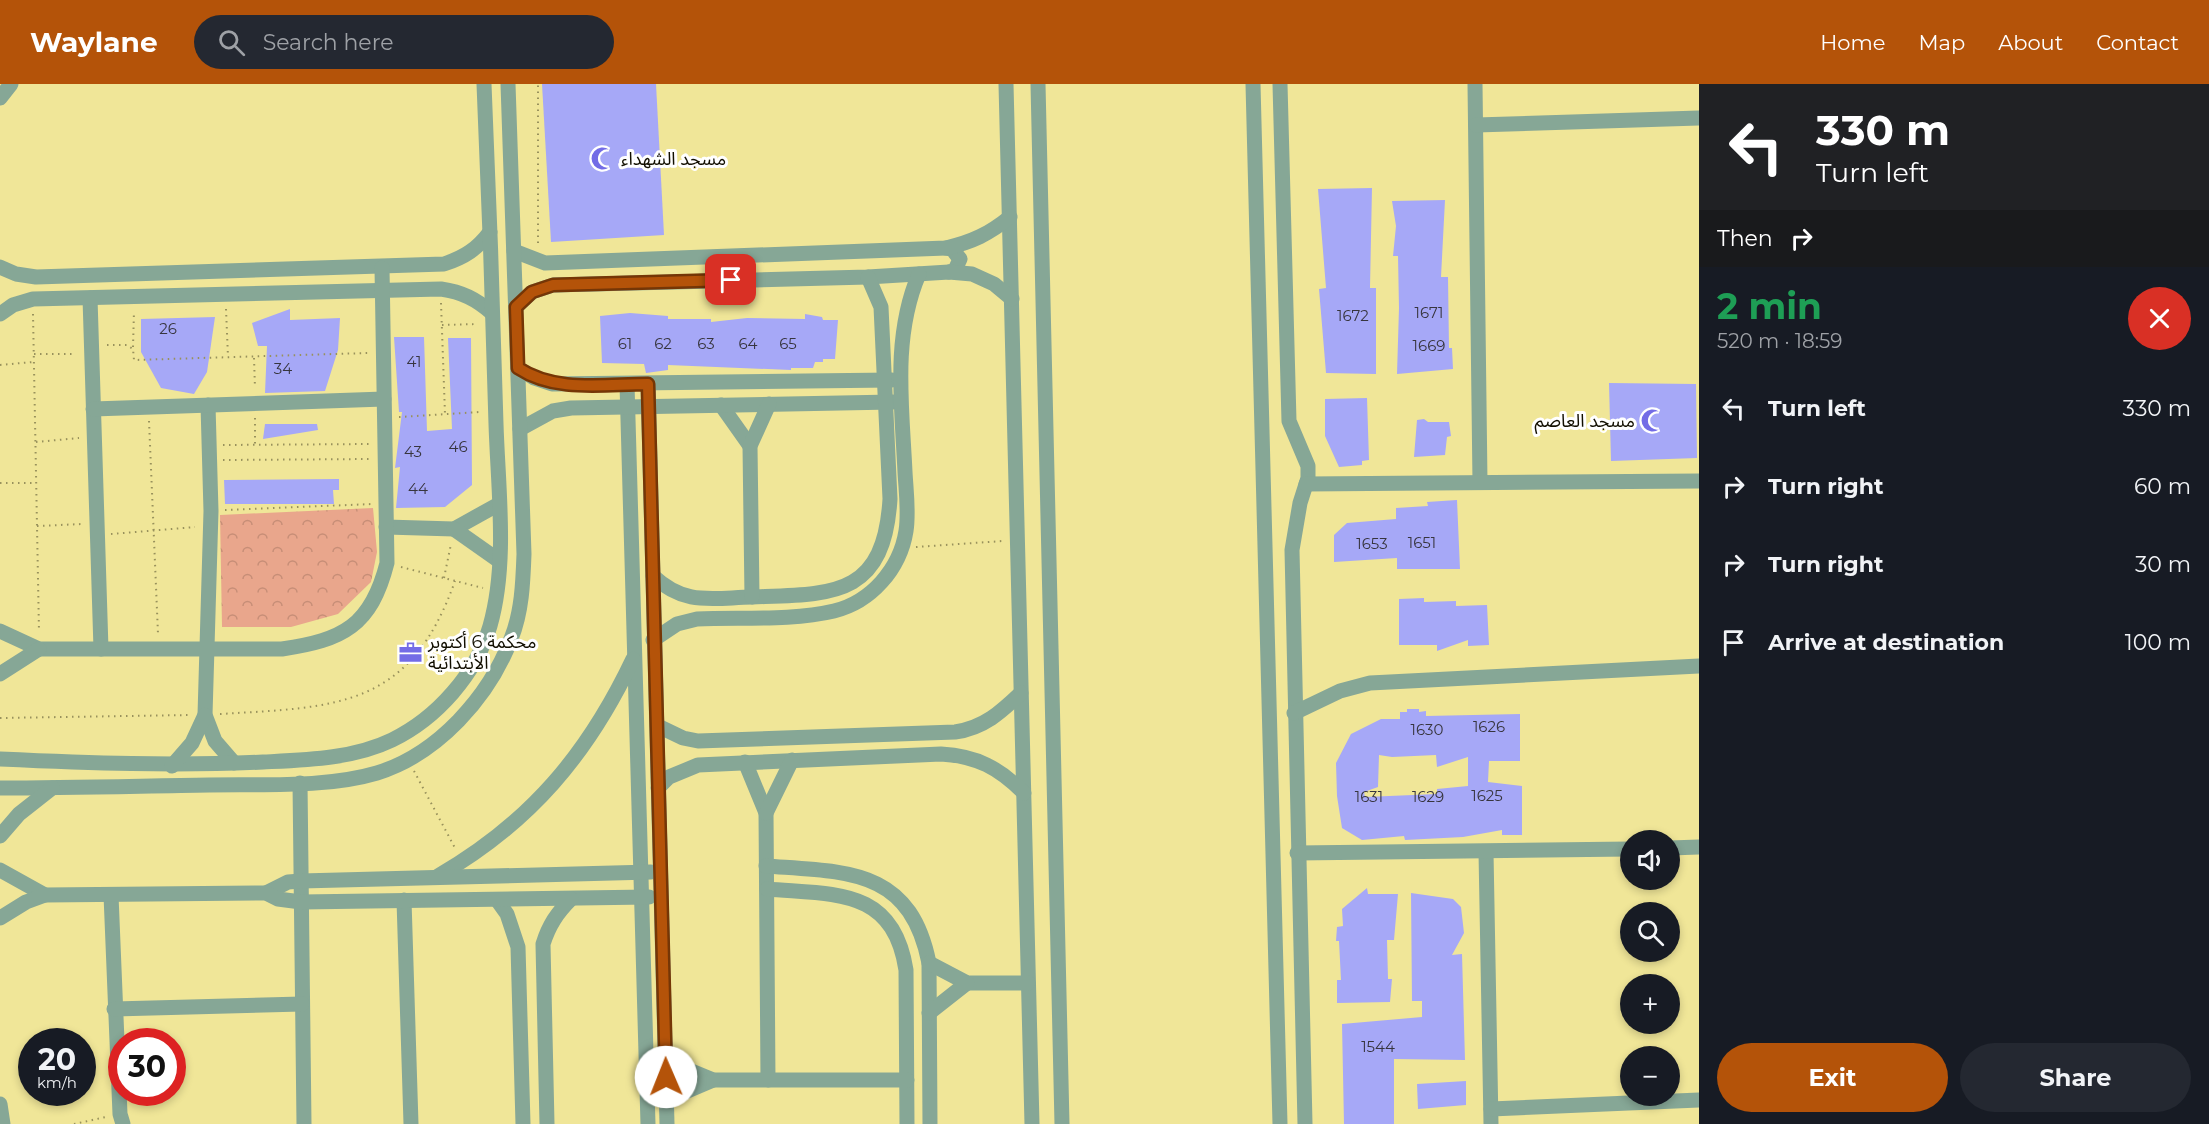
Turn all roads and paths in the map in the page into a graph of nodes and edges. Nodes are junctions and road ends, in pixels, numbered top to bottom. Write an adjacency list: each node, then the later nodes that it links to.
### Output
1 (11, 84): 10 (street)
2 (484, 84): 14 (street)
3 (508, 84): 16 (street)
4 (538, 84): 17 (path)
5 (1006, 84): 13 (street)
6 (1038, 84): 171 (street)
7 (1253, 84): 172 (street)
8 (1280, 84): 71 (street)
9 (1475, 84): 12 (street)
10 (0, 98)
11 (1699, 118): 12 (street)
12 (1476, 125): 67 (street)
13 (1010, 217): 15 (street); 31 (street)
14 (490, 232): 20 (street); 34 (street)
15 (946, 248): 18 (street); 21 (street)
16 (514, 251): 17 (street); 32 (street)
17 (538, 261): 18 (street)
18 (569, 261): 24 (street)
19 (0, 267): 20 (street)
20 (382, 268): 26 (street)
21 (949, 272): 22 (street); 31 (street)
22 (919, 274): 23 (street); 45 (street)
23 (868, 277): 24 (street); 44 (street)
24 (571, 284): 32 (street)
25 (441, 289): 26 (street); 34 (street); 35 (path)
26 (382, 290): 27 (street); 38 (street)
27 (226, 294): 28 (street); 40 (path)
28 (135, 296): 29 (street); 36 (path)
29 (90, 298): 30 (street); 37 (street)
30 (33, 299): 33 (street); 39 (path)
31 (1012, 299): 80 (street)
32 (516, 307): 43 (street)
33 (0, 314)
34 (493, 318): 35 (path); 58 (street)
35 (442, 326): 59 (path)
36 (133, 349): 37 (path); 40 (path)
37 (92, 350): 39 (path); 57 (street)
38 (383, 352): 40 (path); 48 (street)
39 (34, 354): 41 (path)
40 (228, 357)
41 (34, 362): 42 (path); 63 (path)
42 (0, 365)
43 (518, 368): 46 (street); 61 (street)
44 (884, 380): 45 (street); 47 (street); 49 (street)
45 (901, 380): 50 (street)
46 (627, 384): 47 (street); 54 (street)
47 (648, 384): 55 (street)
48 (384, 399): 52 (street); 60 (street)
49 (885, 402): 50 (street); 51 (street); 88 (street)
50 (901, 402): 81 (street)
51 (769, 404): 53 (street); 64 (street)
52 (208, 405): 56 (street); 66 (street)
53 (721, 405): 55 (street); 64 (street)
54 (627, 406): 55 (street); 61 (street); 97 (street)
55 (648, 406): 84 (street)
56 (149, 407): 57 (street); 79 (path)
57 (93, 409): 62 (street)
58 (496, 411): 59 (path); 73 (street)
59 (445, 414): 60 (path)
60 (384, 418): 65 (street)
61 (520, 429): 107 (street)
62 (94, 437): 63 (path); 77 (street)
63 (36, 442): 70 (path)
64 (750, 446): 88 (street)
65 (385, 451): 66 (path); 66 (path); 72 (street)
66 (208, 453): 74 (street)
67 (1480, 482): 68 (street); 71 (street)
68 (1699, 482)
69 (0, 483): 70 (path)
70 (36, 483): 75 (path)
71 (1306, 484): 101 (street)
72 (385, 504): 74 (path); 76 (street)
73 (499, 504): 78 (street); 82 (street)
74 (210, 519): 79 (path); 96 (street)
75 (37, 526): 77 (path); 93 (path)
76 (386, 527): 78 (street); 83 (street)
77 (97, 529): 79 (path); 94 (street)
78 (454, 529): 82 (street); 85 (path)
79 (154, 531): 95 (path)
80 (1018, 540): 81 (path); 100 (street)
81 (901, 549): 90 (street)
82 (498, 560): 87 (street)
83 (387, 563): 85 (path); 96 (street)
84 (652, 576): 89 (street); 92 (street)
85 (444, 578): 86 (path)
86 (455, 581): 87 (path); 102 (path)
87 (498, 592): 110 (street)
88 (752, 597): 89 (street)
89 (698, 599): 90 (street)
90 (697, 619): 92 (street)
91 (0, 631): 93 (street)
92 (653, 640): 104 (street)
93 (39, 649): 94 (street); 99 (street)
94 (100, 649): 95 (street)
95 (159, 649): 96 (street)
96 (207, 649): 102 (street)
97 (634, 656): 125 (street); 128 (street)
98 (1699, 666): 101 (street)
99 (0, 674)
100 (1021, 693): 105 (street); 117 (street)
101 (1294, 713): 124 (street)
102 (205, 715): 103 (path); 110 (street); 112 (street)
103 (0, 718)
104 (658, 726): 105 (street); 116 (street)
105 (712, 741): 111 (street)
106 (0, 759): 112 (street)
107 (409, 760): 113 (street); 125 (path)
108 (792, 760): 109 (street); 117 (street); 118 (street)
109 (745, 762): 111 (street); 118 (street)
110 (234, 763): 112 (street)
111 (713, 763): 116 (street)
112 (172, 766)
113 (300, 783): 115 (street); 131 (street)
114 (0, 788): 115 (street)
115 (52, 788): 119 (street)
116 (658, 788): 129 (street)
117 (1024, 793): 145 (street)
118 (766, 813): 126 (street)
119 (0, 836)
120 (1699, 847): 121 (street)
121 (1680, 848)
122 (1620, 849): 123 (street)
123 (1486, 852): 124 (street); 158 (street)
124 (1297, 853): 173 (street)
125 (462, 862): 130 (street)
126 (766, 866): 132 (street); 143 (street)
127 (0, 870): 134 (street)
128 (640, 872): 129 (street); 130 (street); 136 (street)
129 (660, 872): 137 (street)
130 (436, 877): 131 (street)
131 (301, 881): 133 (street); 141 (street)
132 (767, 889): 153 (street); 154 (street)
133 (266, 893): 135 (street); 141 (street)
134 (45, 895): 135 (street); 142 (street)
135 (111, 895): 147 (street)
136 (641, 897): 137 (street); 138 (street); 166 (street)
137 (661, 897): 149 (street)
138 (571, 899): 140 (street); 150 (street)
139 (404, 900): 140 (street); 141 (street); 163 (street)
140 (496, 900): 151 (street)
141 (301, 902): 146 (street)
142 (0, 918)
143 (929, 963): 144 (street); 148 (street)
144 (967, 982): 145 (street); 148 (street)
145 (1028, 983): 170 (street)
146 (302, 1004): 147 (street); 162 (street)
147 (114, 1009): 159 (street)
148 (929, 1012): 169 (street)
149 (665, 1053): 152 (street); 155 (street)
150 (546, 1071): 151 (street); 165 (street)
151 (522, 1072): 164 (street)
152 (713, 1080): 153 (street); 155 (street)
153 (768, 1080): 154 (street)
154 (906, 1080): 168 (street)
155 (666, 1100): 167 (street)
156 (1699, 1100): 158 (street)
157 (0, 1104): 160 (street)
158 (1491, 1117)
159 (121, 1119): 161 (path)
160 (3, 1124)
161 (74, 1124)
162 (304, 1124)
163 (411, 1124)
164 (523, 1124)
165 (547, 1124)
166 (648, 1124)
167 (667, 1124)
168 (907, 1124)
169 (930, 1124)
170 (1032, 1124)
171 (1062, 1124)
172 (1280, 1124)
173 (1305, 1124)

